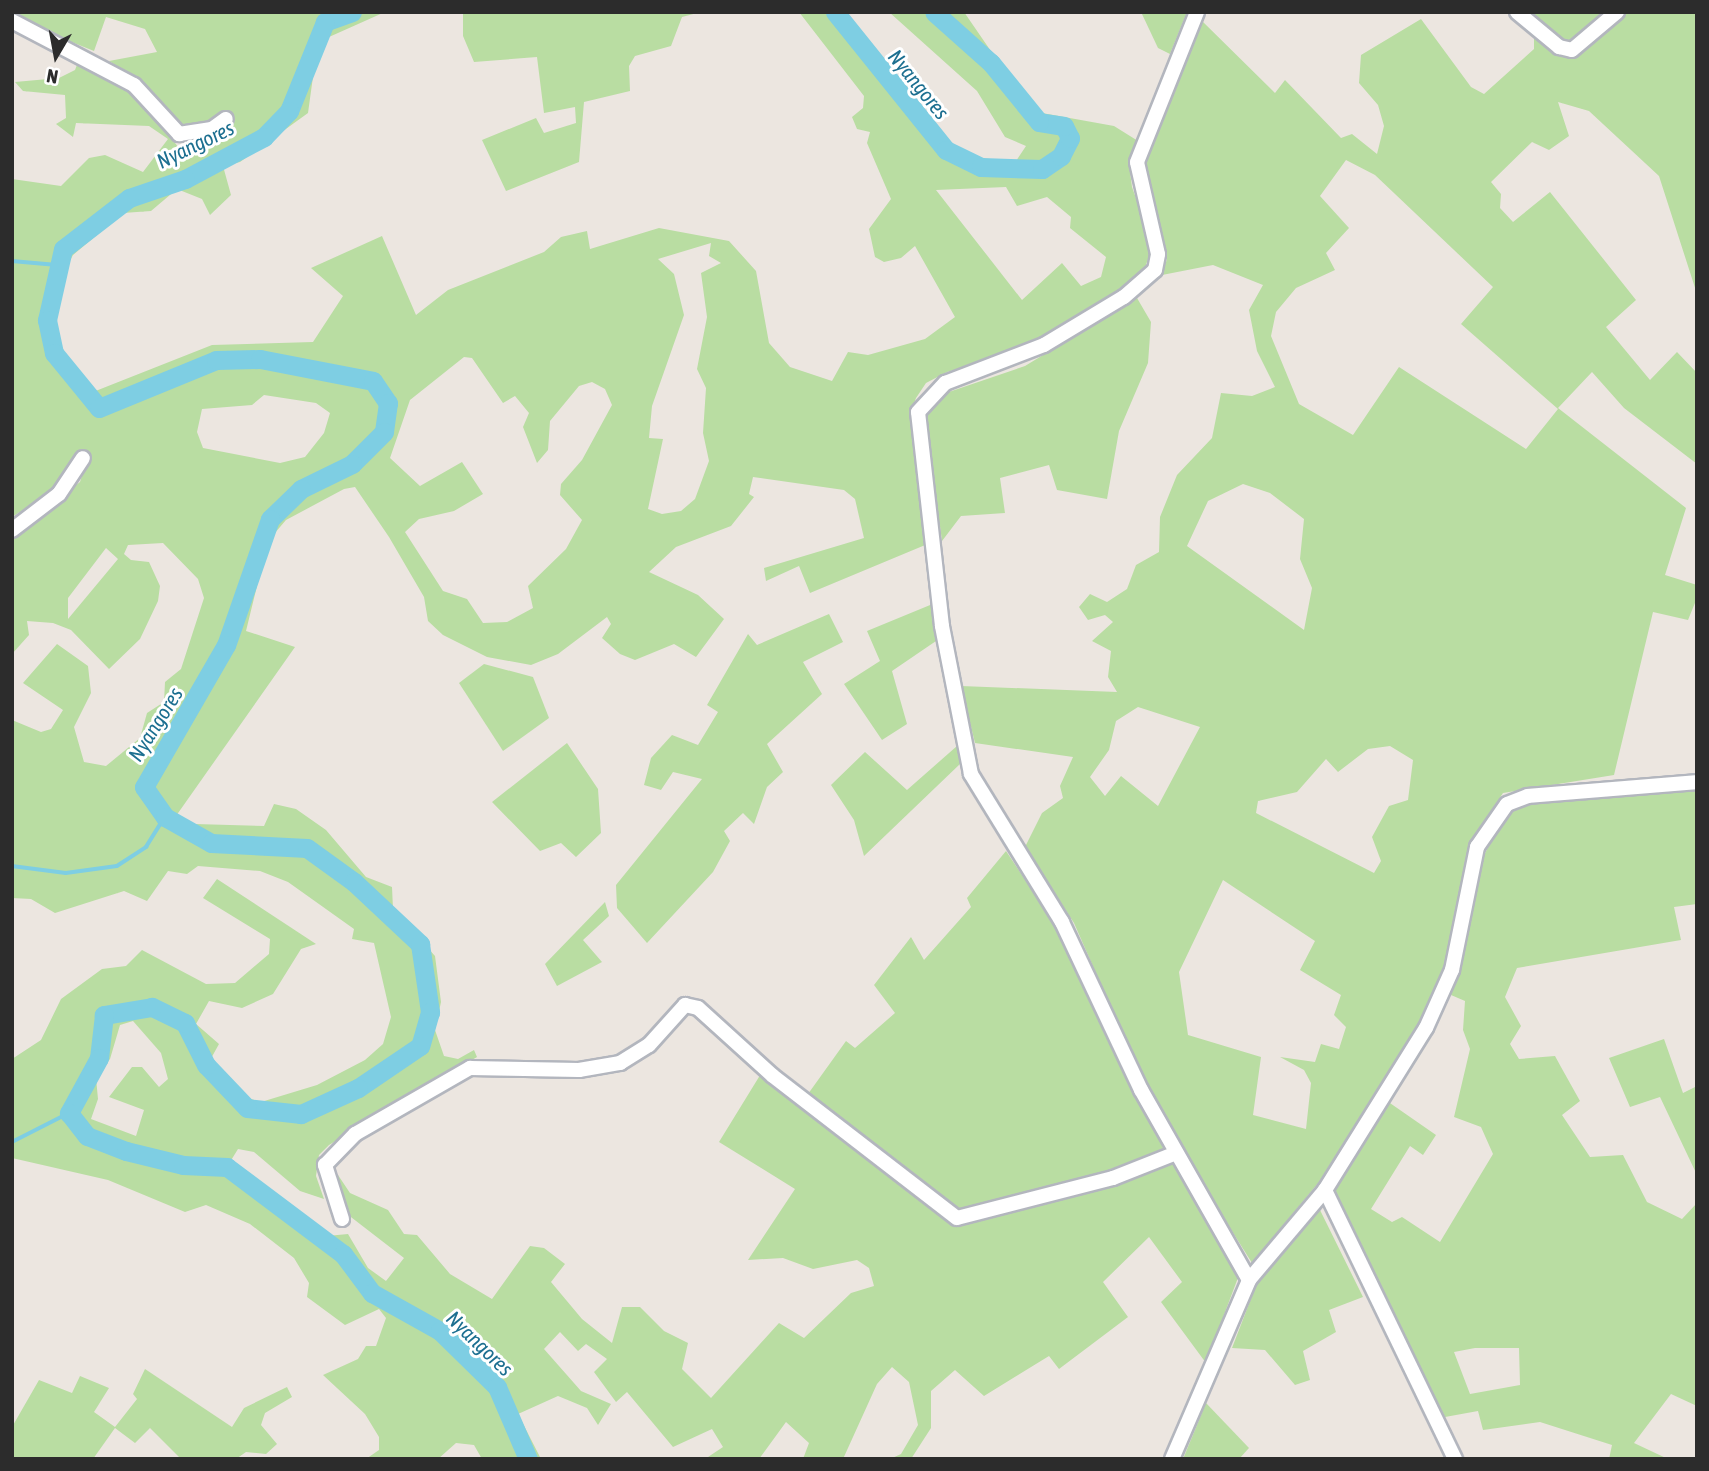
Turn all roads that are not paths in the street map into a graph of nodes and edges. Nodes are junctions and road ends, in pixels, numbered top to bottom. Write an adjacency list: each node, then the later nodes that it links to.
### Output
1 (1196, 12): 9 (street)
2 (1517, 12): 3 (street)
3 (1617, 12)
4 (12, 21): 5 (street)
5 (226, 119)
6 (83, 458): 7 (street)
7 (12, 530)
8 (1697, 782): 10 (street)
9 (1175, 1153): 11 (street); 12 (street)
10 (1325, 1189): 12 (street); 14 (street)
11 (342, 1219)
12 (1249, 1280): 13 (street)
13 (1172, 1459)
14 (1455, 1459)

